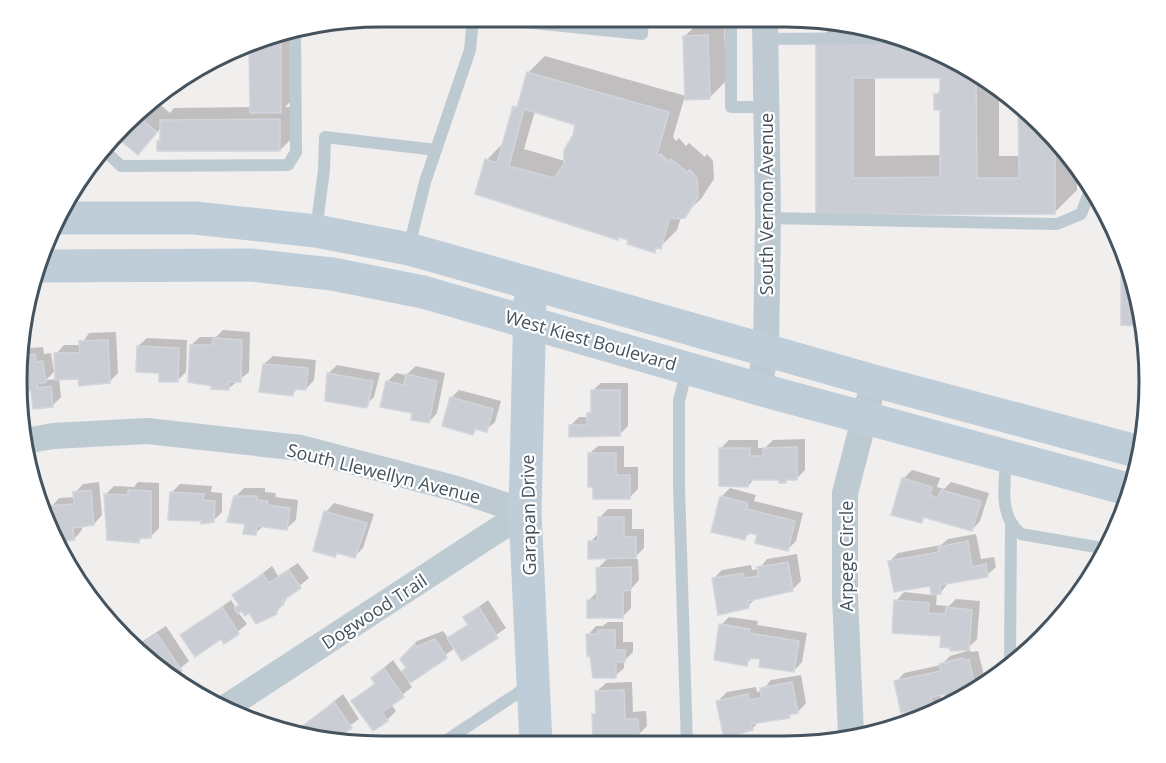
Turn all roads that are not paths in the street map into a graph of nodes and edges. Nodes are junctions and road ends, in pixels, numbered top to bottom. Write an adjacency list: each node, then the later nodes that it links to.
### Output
1 (472, 27): 9 (lane)
2 (572, 27): 3 (lane)
3 (643, 27)
4 (731, 27): 8 (lane)
5 (765, 29): 6 (lane); 8 (street, South Vernon Avenue)
6 (862, 36)
7 (295, 38): 10 (lane)
8 (766, 107): 13 (street, South Vernon Avenue)
9 (436, 150): 14 (lane); 15 (lane)
10 (109, 155)
11 (1087, 197): 13 (lane)
12 (67, 218): 14 (main road, West Kiest Boulevard)
13 (768, 218): 20 (street, South Vernon Avenue)
14 (316, 231): 15 (main road, West Kiest Boulevard)
15 (419, 251): 17 (main road, West Kiest Boulevard); 18 (main road)
16 (46, 266): 18 (main road, West Kiest Boulevard)
17 (530, 285): 19 (main road, Garapan Drive); 20 (main road, West Kiest Boulevard)
18 (423, 291): 19 (main road, West Kiest Boulevard)
19 (530, 323): 21 (main road, West Kiest Boulevard); 29 (main road, Garapan Drive)
20 (766, 350): 22 (main road, West Kiest Boulevard); 23 (street, South Vernon Avenue)
21 (687, 368): 23 (main road, West Kiest Boulevard); 38 (lane)
22 (874, 381): 24 (street, Arpege Circle); 26 (main road, West Kiest Boulevard)
23 (759, 389): 24 (main road, West Kiest Boulevard)
24 (864, 416): 27 (main road, West Kiest Boulevard); 35 (street, Arpege Circle)
25 (32, 440): 29 (street, South Llewellyn Avenue)
26 (1132, 450)
27 (1006, 456): 28 (main road, West Kiest Boulevard); 30 (lane)
28 (1122, 488)
29 (525, 512): 33 (main road, Garapan Drive); 34 (street, Dogwood Trail)
30 (1011, 526): 31 (lane); 32 (lane)
31 (1098, 547)
32 (1010, 655)
33 (533, 683): 36 (lane); 37 (main road, Garapan Drive)
34 (233, 703)
35 (851, 730)
36 (453, 736)
37 (536, 736)
38 (687, 736)

